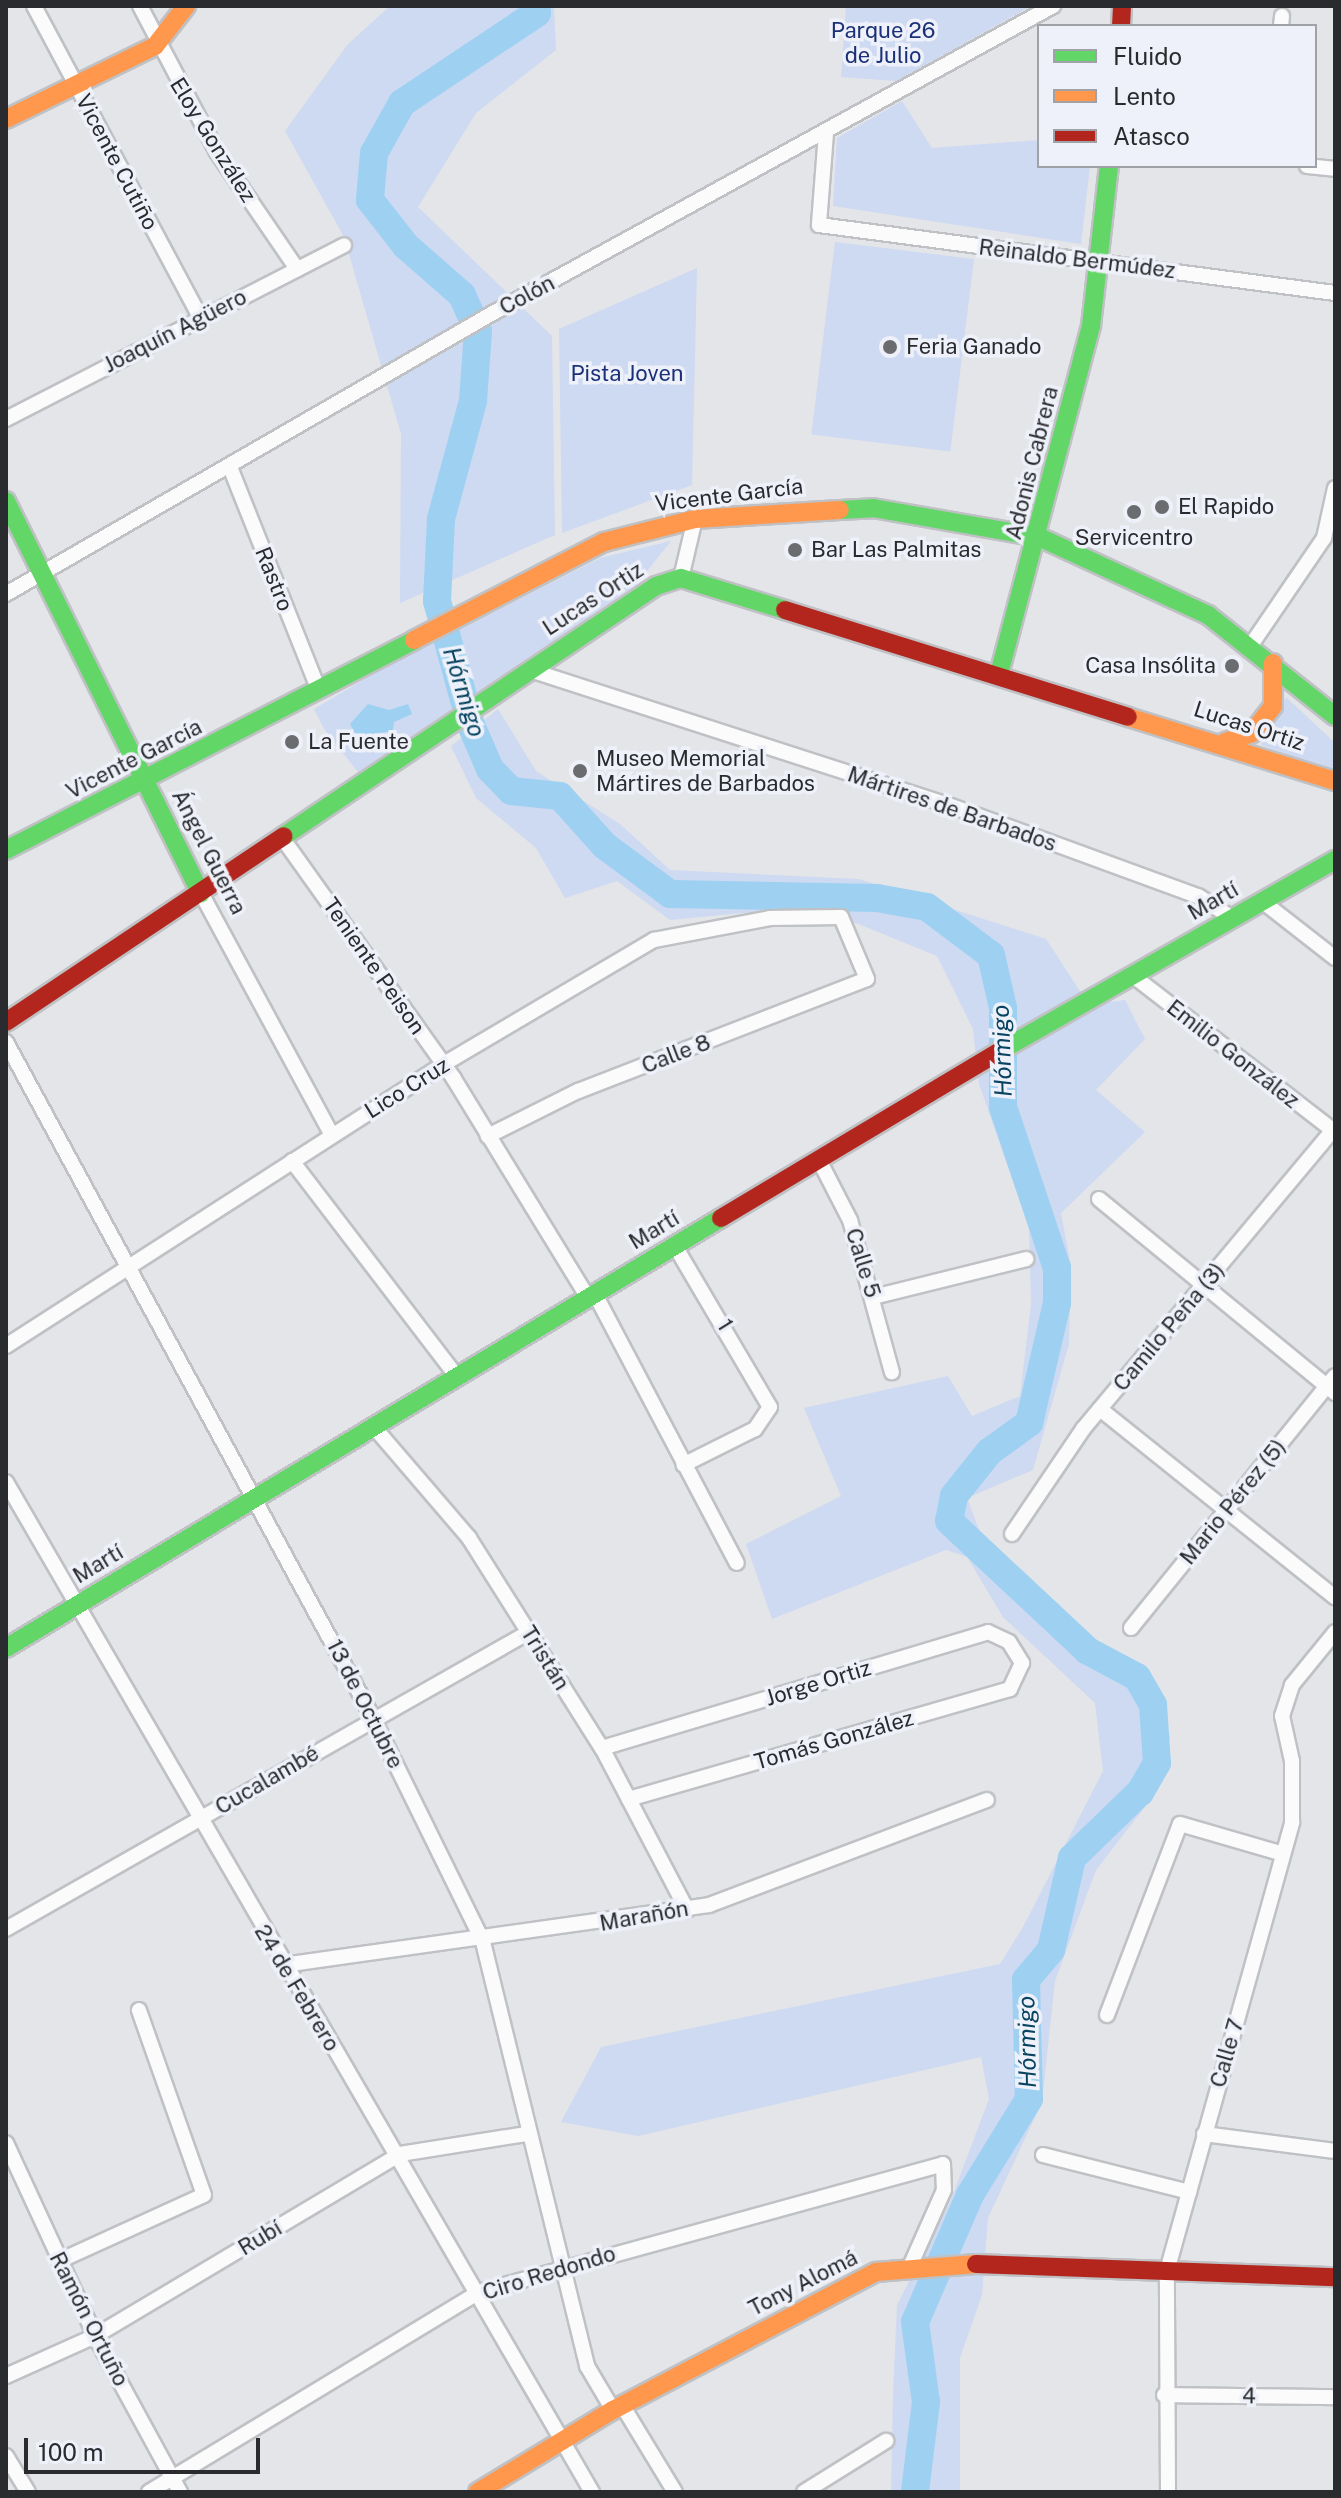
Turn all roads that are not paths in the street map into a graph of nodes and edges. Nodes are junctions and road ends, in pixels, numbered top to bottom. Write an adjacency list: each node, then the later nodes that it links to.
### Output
1 (34, 6): 6 (street, Vicente Cutiño)
2 (140, 6): 5 (street, Eloy González)
3 (186, 6): 5 (main road)
4 (1053, 6): 8 (street, Colón)
5 (155, 46): 6 (main road); 12 (street, Eloy González)
6 (77, 86): 7 (main road); 14 (street, Vicente Cutiño)
7 (6, 119)
8 (826, 133): 11 (street, Reinaldo Bermúdez); 16 (street, Colón)
9 (1109, 168): 11 (main road, Adonis Cabrera)
10 (344, 245): 12 (street, Joaquín Agüero)
11 (1099, 262): 13 (street, Reinaldo Bermúdez); 20 (main road, Adonis Cabrera)
12 (297, 269): 14 (street, Joaquín Agüero)
13 (1335, 293)
14 (200, 317): 15 (street, Joaquín Agüero)
15 (6, 419)
16 (230, 467): 21 (street, Colón); 28 (street, Rastro)
17 (1335, 488): 24 (street)
18 (6, 501): 21 (main road, Ángel Guerra)
19 (695, 519): 20 (main road, Vicente García); 22 (street); 28 (main road, Vicente García)
20 (1039, 537): 24 (main road, Vicente García); 27 (main road, Adonis Cabrera)
21 (42, 574): 23 (street, Colón); 31 (main road, Ángel Guerra)
22 (681, 578): 26 (main road, Lucas Ortiz); 27 (main road, Lucas Ortiz)
23 (6, 594)
24 (1251, 645): 25 (main road, Vicente García)
25 (1273, 663): 29 (main road, Vicente García); 30 (main road)
26 (530, 670): 33 (main road, Lucas Ortiz); 38 (street, Mártires de Barbados)
27 (999, 674): 30 (main road, Lucas Ortiz)
28 (319, 691): 31 (main road, Vicente García)
29 (1335, 716)
30 (1225, 742): 32 (main road, Lucas Ortiz)
31 (146, 781): 34 (main road, Vicente García); 36 (main road, Ángel Guerra)
32 (1335, 781)
33 (283, 839): 36 (main road, Lucas Ortiz); 44 (street, Teniente Peison)
34 (6, 850)
35 (1334, 860): 37 (main road, Martí)
36 (201, 893): 42 (main road, Lucas Ortiz); 46 (street, Ángel Guerra)
37 (1262, 901): 38 (main road, Martí); 39 (street)
38 (1232, 918): 40 (main road, Martí)
39 (1335, 958)
40 (1132, 975): 45 (street, Emilio González); 48 (main road, Martí)
41 (867, 979): 44 (street, Lico Cruz); 47 (street, Calle 8)
42 (6, 1022)
43 (6, 1042): 53 (street, 13 de Octubre)
44 (444, 1064): 46 (street, Lico Cruz); 47 (street, Teniente Peison)
45 (1334, 1130): 54 (street, Camilo Peña (3))
46 (332, 1135): 49 (street, Lico Cruz)
47 (488, 1136): 55 (street, Teniente Peison)
48 (819, 1160): 51 (main road, Martí); 56 (street, Calle 5)
49 (292, 1161): 53 (street, Lico Cruz); 59 (street)
50 (1099, 1199): 54 (street)
51 (675, 1246): 55 (main road, Martí); 63 (street, 1)
52 (1026, 1259): 56 (street)
53 (124, 1268): 57 (street, Lico Cruz); 65 (street, 13 de Octubre)
54 (1205, 1285): 60 (street); 61 (street, Camilo Peña (3))
55 (591, 1296): 59 (main road, Martí); 63 (street, Teniente Peison)
56 (873, 1297): 58 (street, Calle 5)
57 (6, 1346)
58 (892, 1372)
59 (457, 1377): 62 (main road, Martí)
60 (1332, 1386): 66 (street, Mario Pérez (5))
61 (1100, 1409): 66 (street); 67 (street, Camilo Peña (3))
62 (374, 1427): 65 (main road, Martí); 72 (street, Tristán)
63 (683, 1465): 68 (street, Teniente Peison)
64 (6, 1482): 70 (street, 24 de Febrero)
65 (256, 1497): 70 (main road, Martí); 76 (street, 13 de Octubre)
66 (1228, 1508): 69 (street); 71 (street, Mario Pérez (5))
67 (1012, 1534)
68 (737, 1563)
69 (1335, 1597)
70 (75, 1606): 74 (main road, Martí); 80 (street, 24 de Febrero)
71 (1131, 1628)
72 (529, 1632): 76 (street, Cucalambé); 77 (street, Tristán)
73 (1335, 1632): 81 (street, Calle 7)
74 (6, 1648)
75 (1022, 1663): 77 (street, Jorge Ortiz); 78 (street, Tomás González)
76 (373, 1718): 80 (street, Cucalambé); 84 (street, 13 de Octubre)
77 (602, 1748): 78 (street, Tristán)
78 (629, 1799): 82 (street, Tristán)
79 (987, 1800): 82 (street, Marañón)
80 (197, 1820): 83 (street, Cucalambé); 85 (street, 24 de Febrero)
81 (1283, 1854): 87 (street); 89 (street, Calle 7)
82 (687, 1910): 84 (street, Marañón)
83 (6, 1929)
84 (483, 1942): 85 (street, Marañón); 88 (street, 13 de Octubre)
85 (283, 1965): 92 (street, 24 de Febrero)
86 (139, 2010): 95 (street)
87 (1107, 2015)
88 (526, 2134): 92 (street, Rubí); 97 (street, 13 de Octubre)
89 (1204, 2134): 91 (street); 94 (street, Calle 7)
90 (6, 2143): 95 (street, Ramón Ortuño)
91 (1335, 2151)
92 (400, 2154): 100 (street, 24 de Febrero); 101 (street, Rubí)
93 (1043, 2155): 94 (street)
94 (1189, 2192): 98 (street, Calle 7)
95 (59, 2261): 101 (street, Ramón Ortuño)
96 (916, 2264): 97 (street, Ciro Redondo); 98 (main road, Tony Alomá); 105 (main road, Tony Alomá)
97 (560, 2269): 100 (street, Ciro Redondo); 105 (street, 13 de Octubre)
98 (1167, 2271): 99 (main road, Tony Alomá); 103 (street, Calle 7)
99 (1335, 2277)
100 (479, 2292): 106 (street, 24 de Febrero); 109 (street, Ciro Redondo)
101 (95, 2336): 102 (street, Rubí); 109 (street, Ramón Ortuño)
102 (6, 2376)
103 (1164, 2395): 104 (street, 4); 116 (street, Calle 7)
104 (1335, 2397)
105 (617, 2408): 106 (main road, Tony Alomá); 114 (street, 13 de Octubre)
106 (562, 2440): 112 (main road, Tony Alomá); 113 (street, 24 de Febrero)
107 (886, 2441): 115 (street)
108 (6, 2456): 110 (street)
109 (176, 2485): 111 (street, Ciro Redondo)
110 (28, 2492)
111 (149, 2492)
112 (478, 2492)
113 (592, 2492)
114 (675, 2492)
115 (804, 2492)
116 (1168, 2492)

